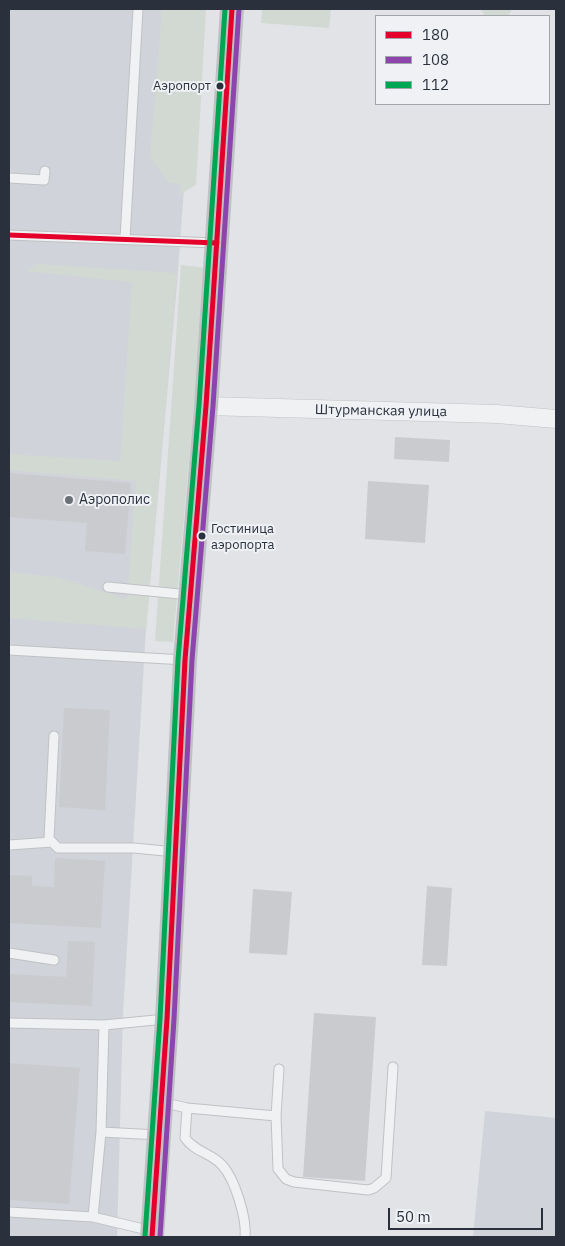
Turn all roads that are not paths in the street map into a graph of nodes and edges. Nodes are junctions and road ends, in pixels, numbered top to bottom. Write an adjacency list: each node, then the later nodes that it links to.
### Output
1 (138, 9): 6 (lane)
2 (232, 9): 7 (main road)
3 (45, 170): 4 (lane)
4 (9, 178)
5 (9, 235): 6 (lane)
6 (125, 239): 7 (lane)
7 (217, 243): 8 (main road)
8 (206, 406): 9 (street, Штурманская улица); 11 (main road)
9 (556, 420)
10 (108, 588): 11 (lane)
11 (191, 595): 13 (main road)
12 (9, 650): 13 (lane)
13 (186, 660): 17 (main road)
14 (54, 736): 15 (lane)
15 (52, 842): 16 (lane); 17 (lane)
16 (9, 845)
17 (176, 852): 20 (main road)
18 (9, 952): 19 (lane)
19 (54, 960)
20 (167, 1019): 22 (lane); 25 (main road)
21 (9, 1023): 22 (lane)
22 (104, 1025): 28 (lane)
23 (393, 1067): 27 (lane)
24 (279, 1069): 27 (lane)
25 (161, 1102): 26 (lane); 29 (main road)
26 (187, 1108): 27 (lane); 33 (lane)
27 (276, 1116)
28 (101, 1132): 29 (lane); 31 (lane)
29 (159, 1135): 32 (main road)
30 (9, 1212): 31 (lane)
31 (93, 1217): 32 (lane)
32 (152, 1234)
33 (245, 1237)

